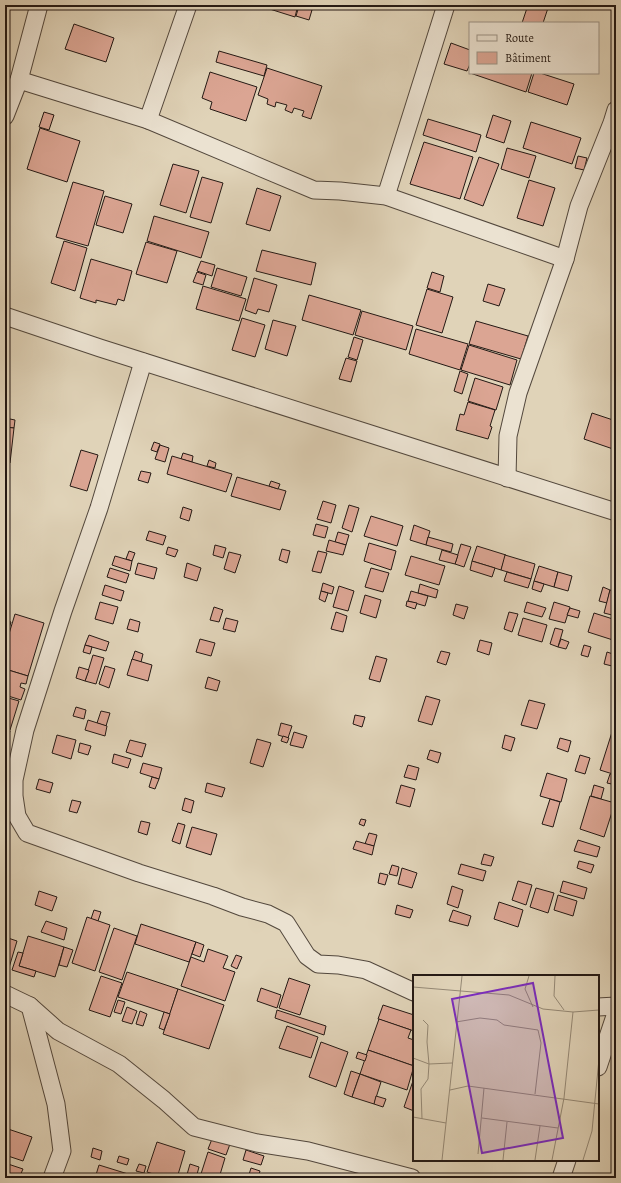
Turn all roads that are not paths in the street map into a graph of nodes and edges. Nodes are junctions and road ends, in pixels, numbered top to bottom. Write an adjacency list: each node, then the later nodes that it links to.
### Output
1 (39, 5): 4 (street)
2 (188, 5): 7 (street)
3 (446, 5): 8 (street)
4 (19, 80): 6 (street); 7 (street)
5 (616, 110): 9 (street)
6 (5, 116)
7 (148, 120): 8 (street)
8 (386, 196): 9 (street)
9 (565, 259): 12 (street)
10 (5, 316): 11 (street)
11 (143, 362): 12 (street); 14 (street)
12 (507, 478): 13 (street)
13 (616, 512)
14 (413, 992)
15 (5, 994): 16 (street)
16 (30, 1006): 22 (street); 23 (street)
17 (616, 1006): 18 (street)
18 (599, 1007)
19 (616, 1013): 20 (street)
20 (599, 1064)
21 (567, 1161): 24 (street)
22 (52, 1178)
23 (412, 1178)
24 (561, 1178)

